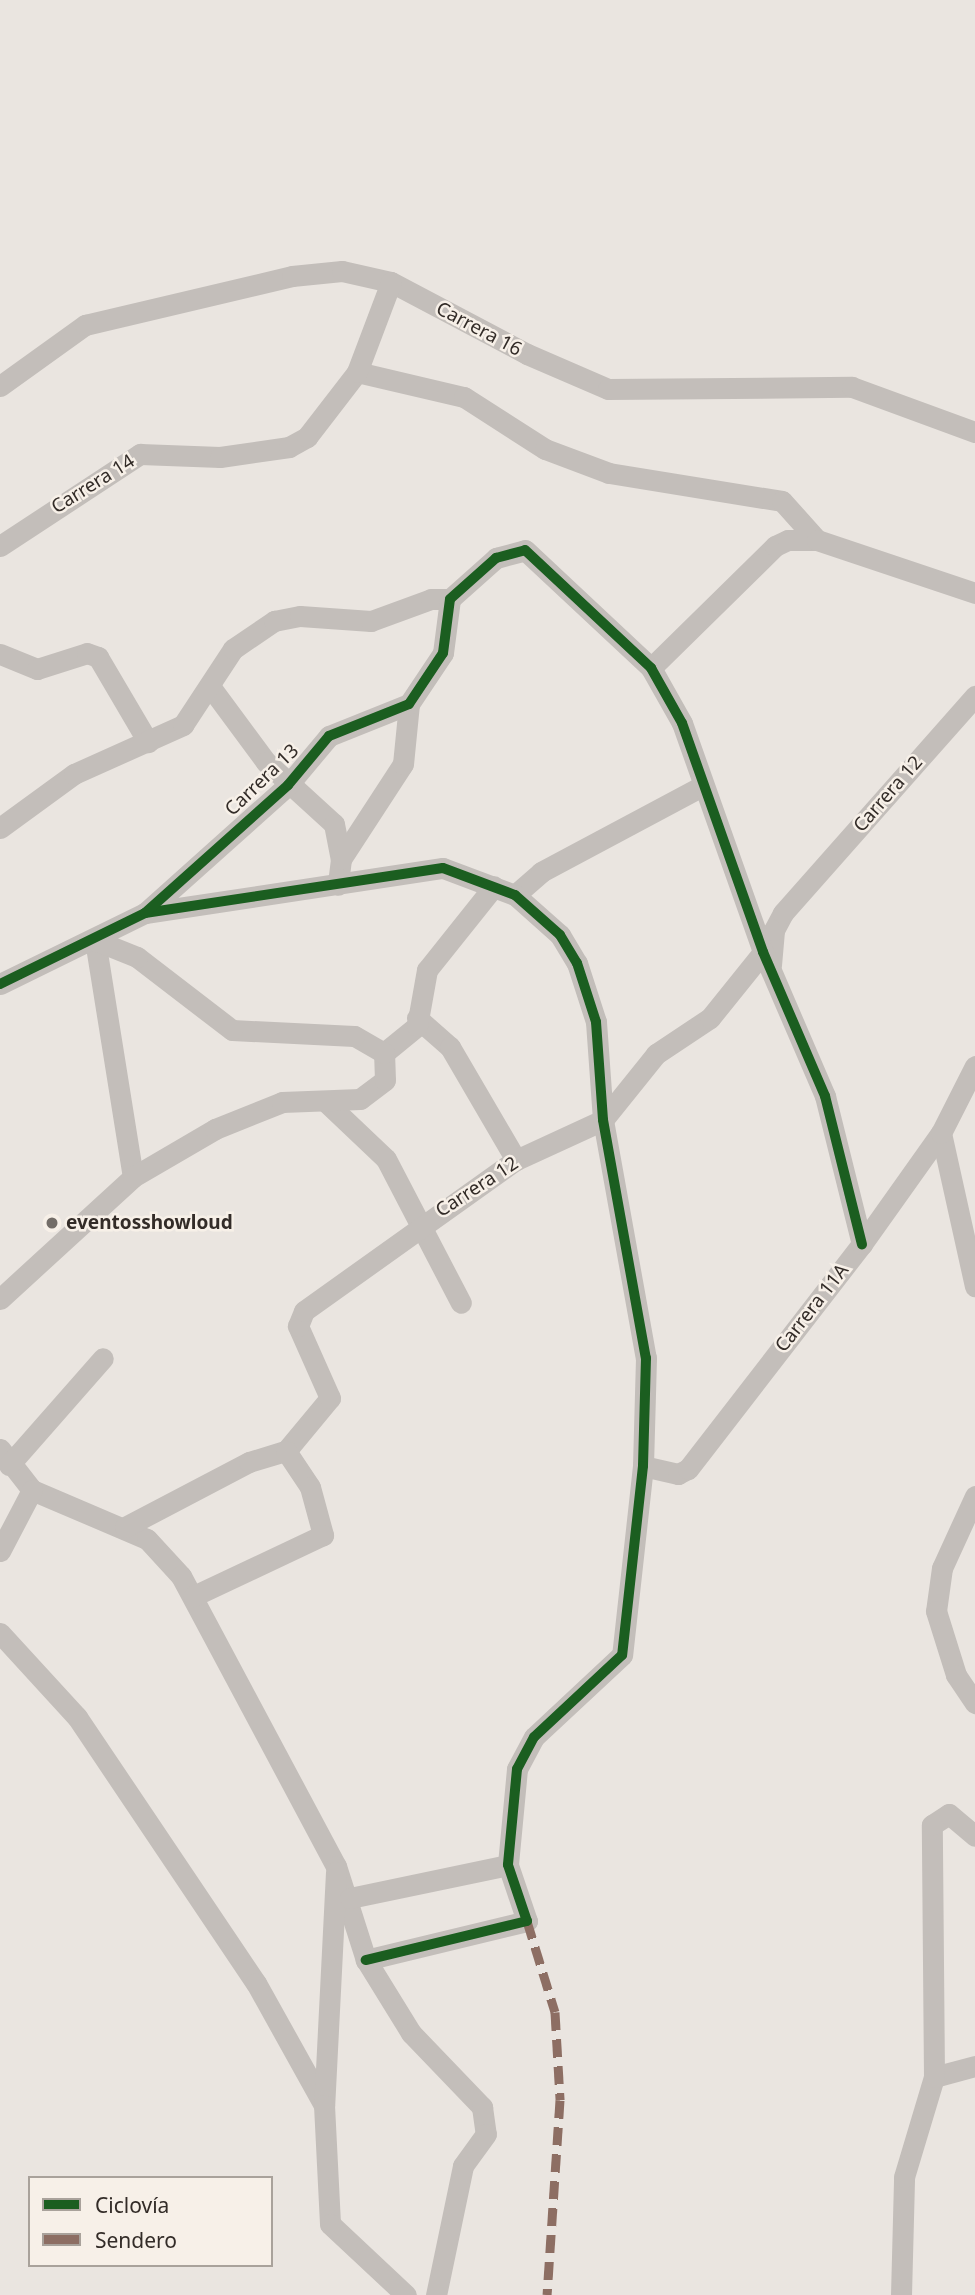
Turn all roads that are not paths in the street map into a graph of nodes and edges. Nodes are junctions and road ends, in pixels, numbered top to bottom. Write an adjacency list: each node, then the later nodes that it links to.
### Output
1 (391, 282): 2 (street, Carrera 14); 3 (street, Carrera 16); 4 (street, Carrera 16)
2 (357, 372): 5 (street); 6 (street, Carrera 14)
3 (0, 386)
4 (975, 432)
5 (817, 540): 7 (street); 10 (street)
6 (0, 546)
7 (975, 593)
8 (450, 598): 10 (street); 11 (street); 13 (street)
9 (0, 654): 14 (street)
10 (651, 668): 16 (street)
11 (212, 689): 14 (street); 15 (street)
12 (975, 696): 24 (street, Carrera 12)
13 (409, 704): 15 (street, Carrera 13); 18 (street)
14 (148, 742): 17 (street)
15 (288, 785): 18 (street); 22 (street, Carrera 13)
16 (700, 787): 21 (street); 24 (street)
17 (0, 828)
18 (341, 859): 19 (street)
19 (338, 885): 20 (street); 22 (street)
20 (494, 886): 21 (street); 26 (street)
21 (515, 895): 30 (street)
22 (145, 913): 23 (street, Carrera 13)
23 (95, 940): 25 (street, Carrera 13); 27 (street); 33 (street)
24 (767, 959): 30 (street, Carrera 12); 35 (street)
25 (0, 984)
26 (417, 1018): 27 (street); 32 (street)
27 (384, 1053): 29 (street)
28 (975, 1066): 31 (street, Carrera 11A)
29 (327, 1103): 33 (street); 34 (street)
30 (603, 1119): 32 (street, Carrera 12); 42 (street)
31 (941, 1133): 35 (street, Carrera 11A); 36 (street)
32 (516, 1160): 34 (street, Carrera 12)
33 (134, 1177): 37 (street)
34 (417, 1226): 38 (street); 40 (street, Carrera 12)
35 (862, 1244): 42 (street, Carrera 11A)
36 (975, 1286)
37 (0, 1299)
38 (461, 1303)
39 (103, 1358): 41 (street)
40 (286, 1451): 45 (street); 47 (street)
41 (5, 1457): 43 (street)
42 (643, 1466): 51 (street)
43 (32, 1490): 45 (street); 46 (street)
44 (975, 1496): 49 (street)
45 (125, 1527): 47 (street)
46 (0, 1551)
47 (194, 1596): 52 (street)
48 (0, 1633): 57 (street)
49 (975, 1703)
50 (975, 1836): 56 (street)
51 (508, 1865): 53 (street); 54 (street)
52 (336, 1866): 53 (street); 57 (street)
53 (350, 1898): 54 (street)
54 (366, 1960): 59 (street)
55 (975, 2066): 56 (street)
56 (934, 2077): 60 (street)
57 (324, 2105): 58 (street)
58 (405, 2295)
59 (436, 2295)
60 (901, 2295)

